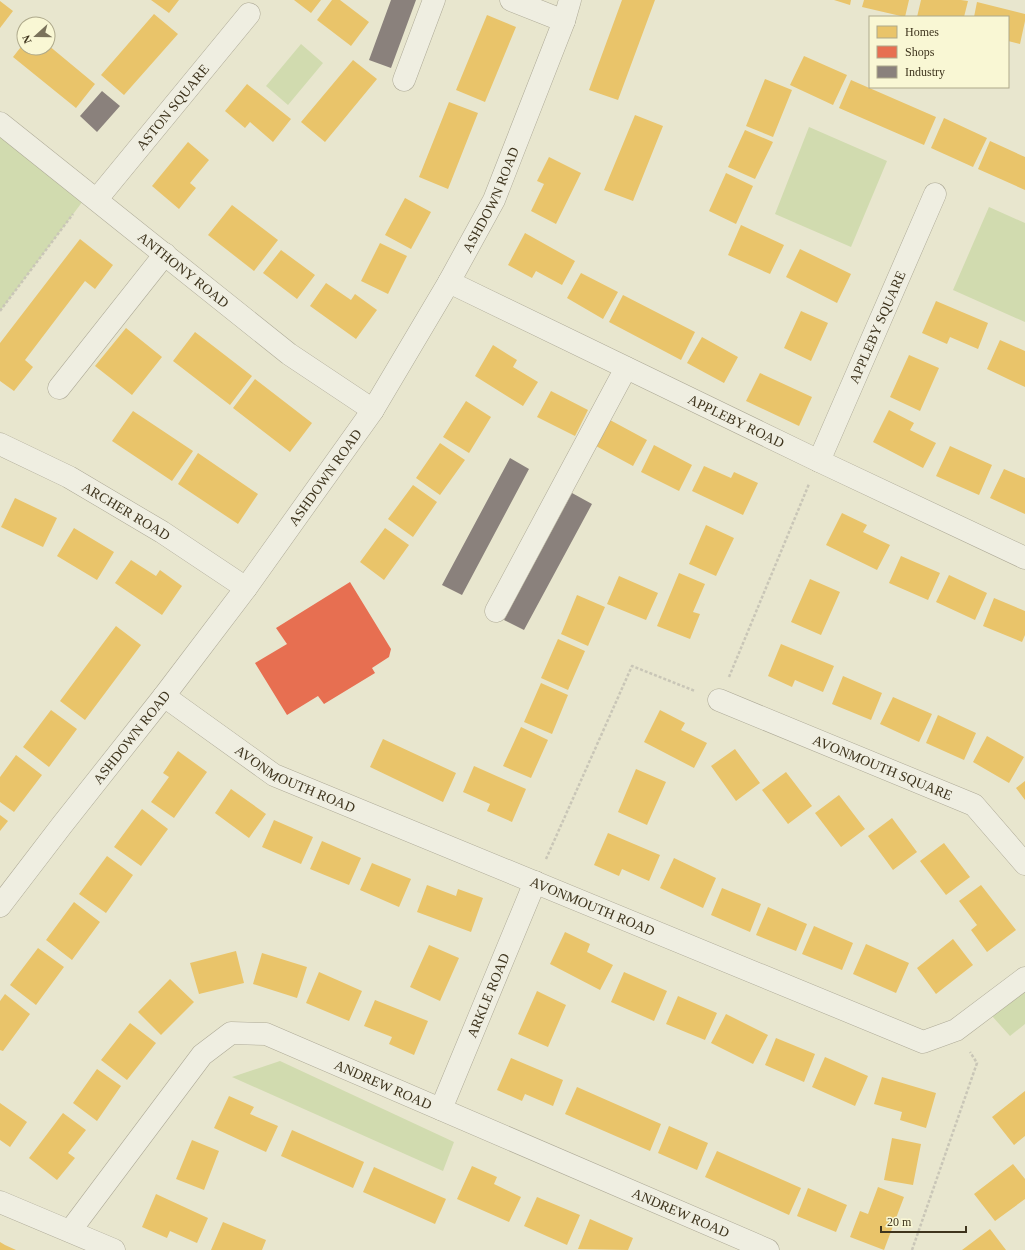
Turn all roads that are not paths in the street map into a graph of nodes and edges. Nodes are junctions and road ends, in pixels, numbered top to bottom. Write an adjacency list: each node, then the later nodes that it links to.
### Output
1 (434, 0): 6 (street)
2 (511, 0): 5 (street)
3 (570, 0): 5 (street, ASHDOWN ROAD)
4 (249, 14): 9 (street, ASTON SQUARE)
5 (564, 21): 11 (street, ASHDOWN ROAD)
6 (404, 80)
7 (0, 123): 9 (street, ANTHONY ROAD)
8 (935, 194): 16 (street, APPLEBY SQUARE)
9 (93, 196): 10 (street, ANTHONY ROAD)
10 (165, 254): 13 (street); 14 (street, ANTHONY ROAD)
11 (449, 282): 12 (street, APPLEBY ROAD); 14 (street, ASHDOWN ROAD)
12 (626, 368): 16 (street, APPLEBY ROAD); 19 (street)
13 (59, 388)
14 (373, 410): 18 (street, ASHDOWN ROAD)
15 (0, 444): 18 (street, ARCHER ROAD)
16 (819, 461): 17 (street, APPLEBY ROAD)
17 (1025, 558)
18 (246, 588): 20 (street, ASHDOWN ROAD)
19 (496, 611)
20 (164, 696): 23 (street, AVONMOUTH ROAD); 24 (street, ASHDOWN ROAD)
21 (719, 700): 22 (street, AVONMOUTH SQUARE)
22 (1025, 864)
23 (535, 882): 25 (street, AVONMOUTH ROAD); 26 (street, ARKLE ROAD)
24 (0, 906)
25 (1025, 978)
26 (441, 1109): 28 (street, ANDREW ROAD); 29 (street, ANDREW ROAD)
27 (0, 1202): 28 (street)
28 (70, 1231): 30 (street)
29 (743, 1245): 31 (street, ANDREW ROAD)
30 (114, 1250)
31 (768, 1250)

